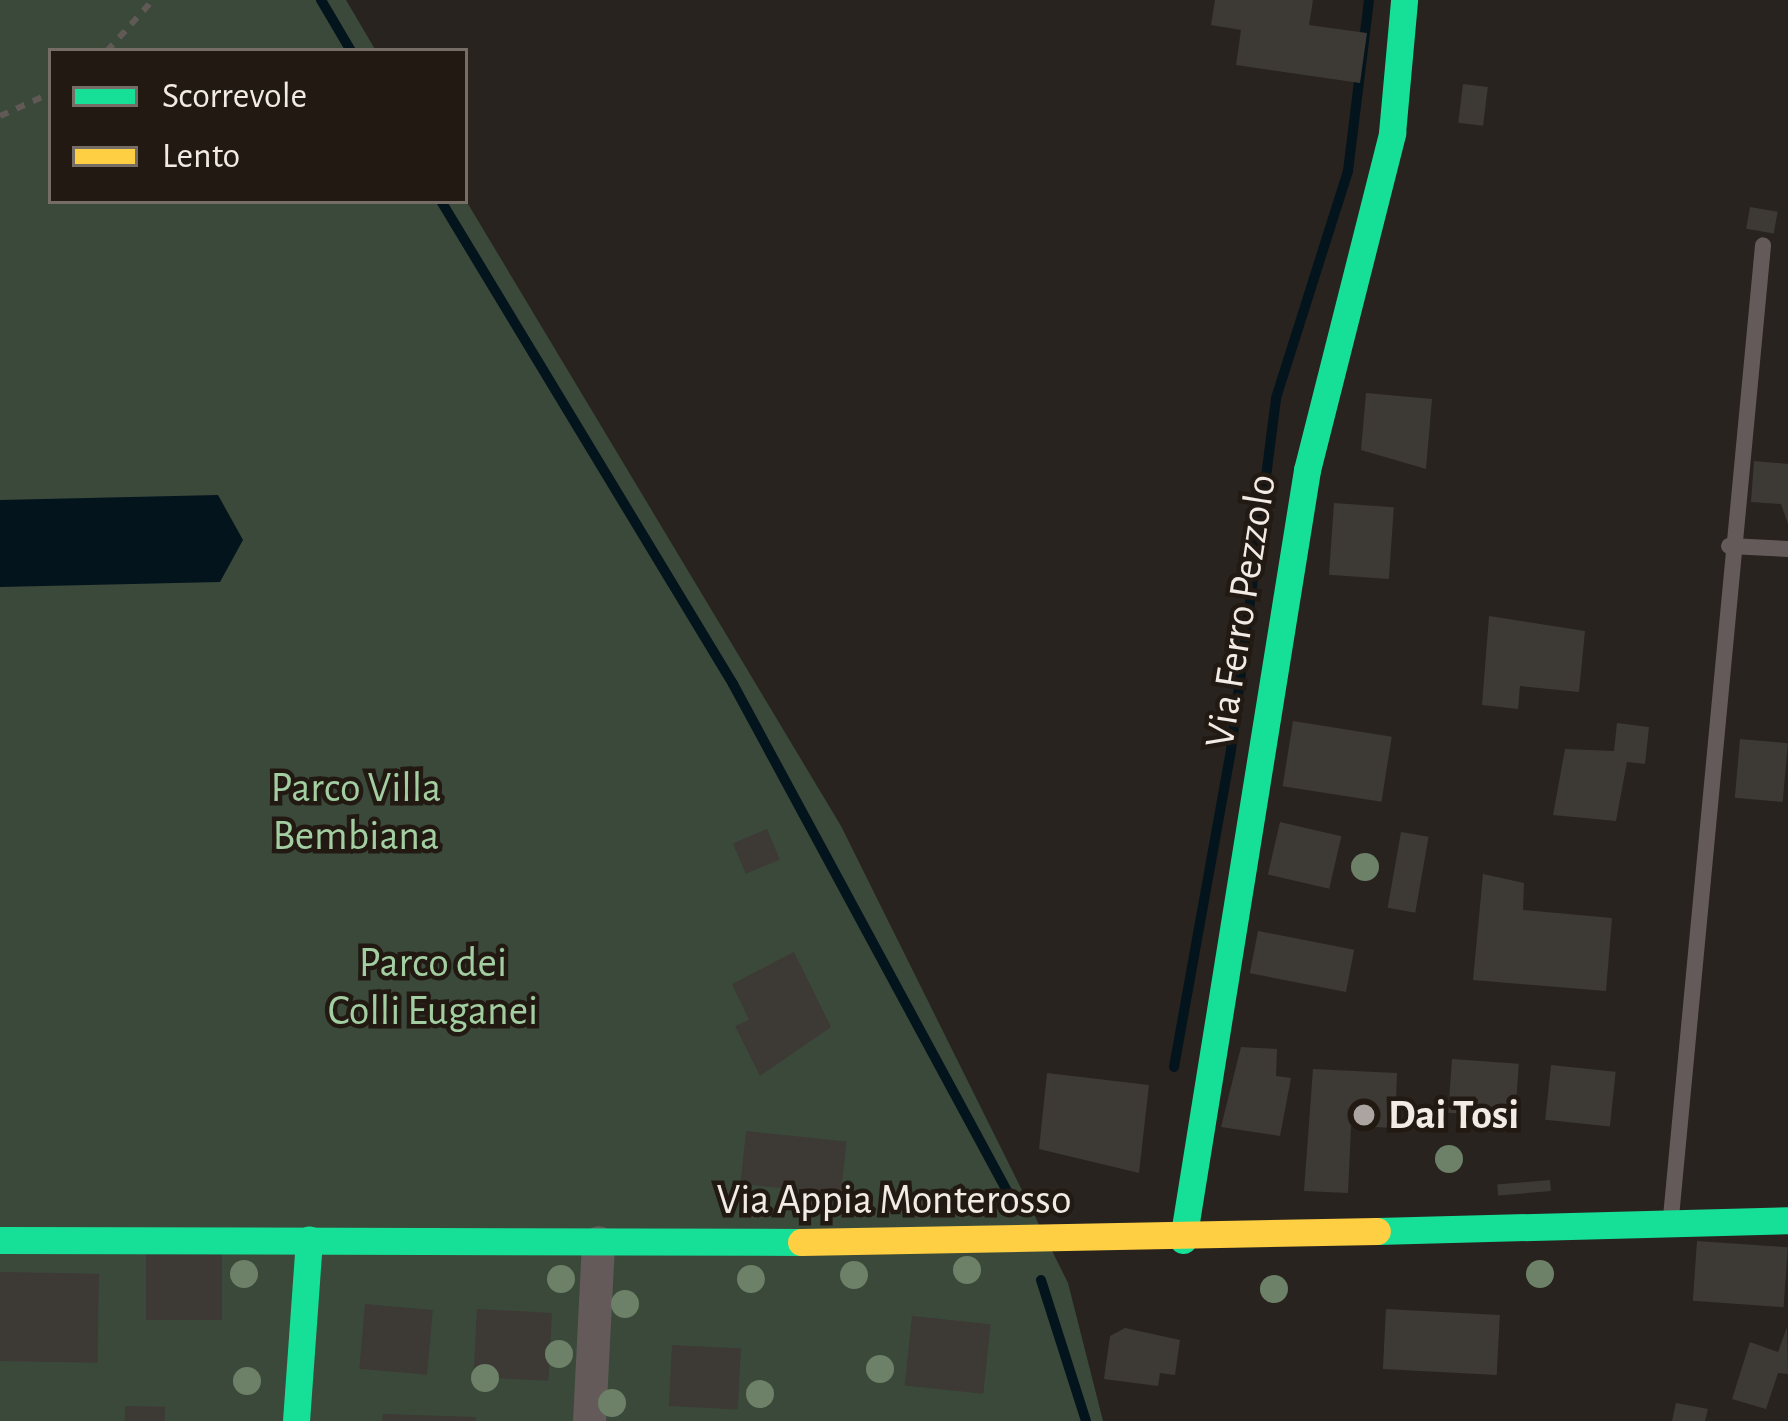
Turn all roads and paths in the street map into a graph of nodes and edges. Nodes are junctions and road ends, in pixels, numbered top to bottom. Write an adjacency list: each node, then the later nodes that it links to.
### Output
1 (154, 0): 3 (path)
2 (1404, 0): 13 (main road, Via Ferro Pezzolo)
3 (110, 48)
4 (48, 94): 5 (path)
5 (0, 116)
6 (1762, 245): 7 (lane)
7 (1729, 546): 8 (lane); 10 (lane)
8 (1788, 549)
9 (1788, 1220): 10 (main road, Via Appia Monterosso)
10 (1672, 1223): 13 (main road, Via Appia Monterosso)
11 (309, 1239): 12 (main road, Via Appia Monterosso); 14 (main road, Via Appia Monterosso); 15 (main road)
12 (0, 1240)
13 (1183, 1240): 14 (main road, Via Appia Monterosso)
14 (598, 1242): 16 (street)
15 (296, 1421)
16 (589, 1421)

